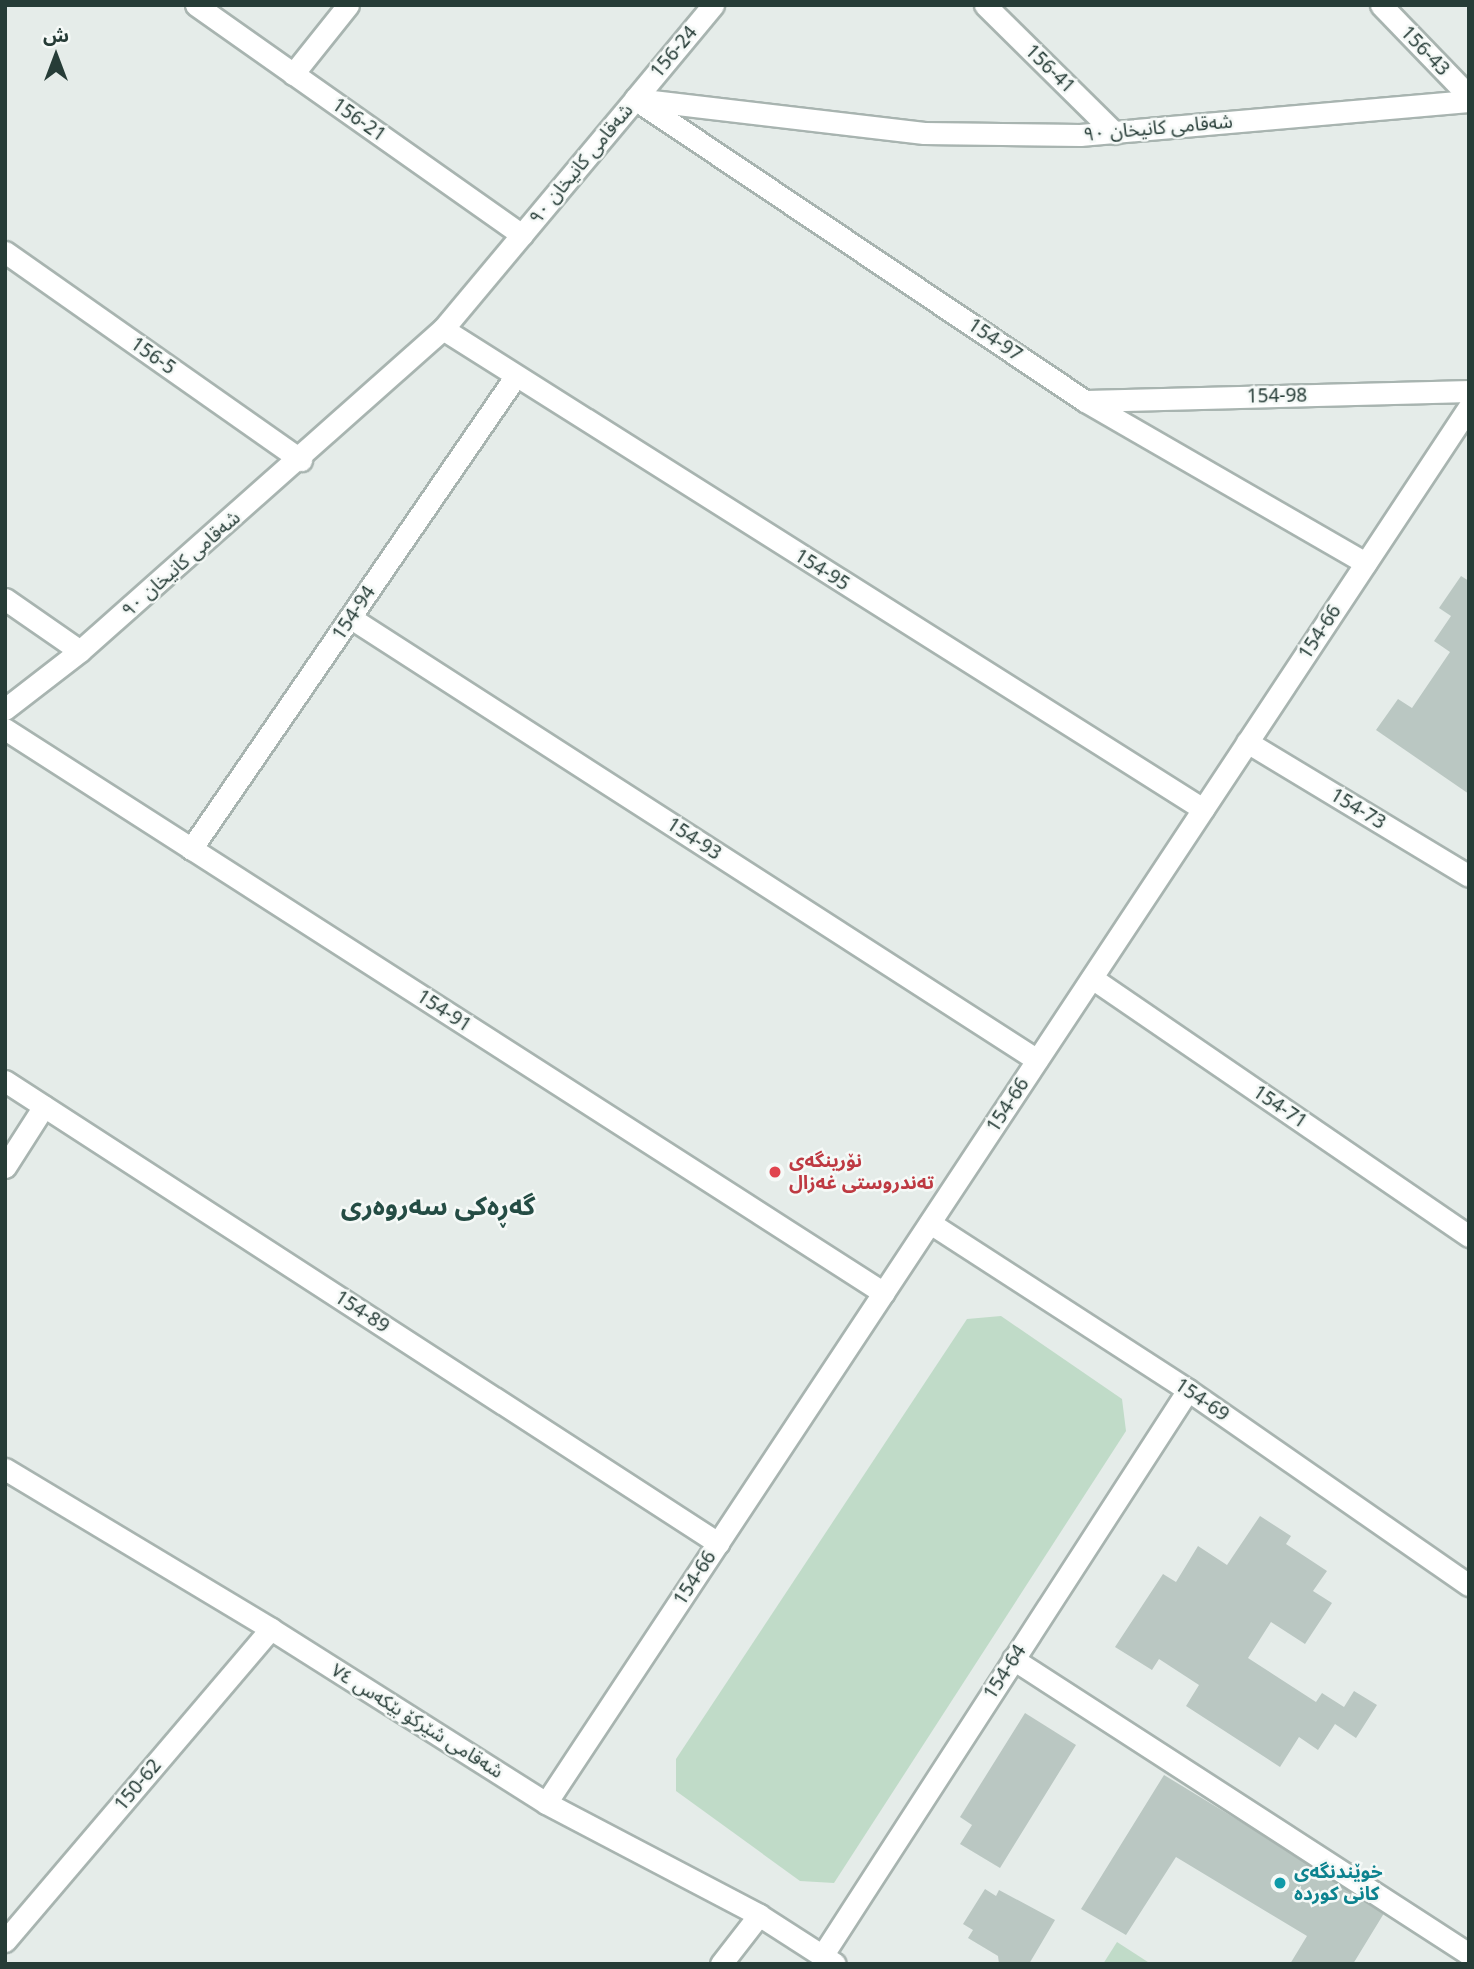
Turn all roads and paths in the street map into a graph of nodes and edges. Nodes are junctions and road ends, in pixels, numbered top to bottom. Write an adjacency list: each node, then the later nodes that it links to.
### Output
1 (196, 5): 6 (street, 156-21)
2 (348, 5): 6 (street)
3 (713, 5): 7 (street, 156-24)
4 (985, 5): 9 (street, 156-41)
5 (1381, 5): 8 (street, 156-43)
6 (293, 74): 10 (street, 156-21)
7 (635, 99): 9 (street, شەقامی کانیخان ٩٠); 10 (street, شەقامی کانیخان ٩٠); 15 (street, 154-97)
8 (1469, 99): 9 (street, شەقامی کانیخان ٩٠)
9 (1115, 133)
10 (522, 235): 12 (street, شەقامی کانیخان ٩٠)
11 (5, 252): 17 (street, 156-5)
12 (443, 329): 13 (street, 154-95); 17 (street, شەقامی کانیخان ٩٠)
13 (515, 377): 20 (street, 154-94); 25 (street, 154-95)
14 (1469, 391): 15 (street, 154-98)
15 (1085, 401): 18 (street, 154-97)
16 (1469, 407): 18 (street, 154-66)
17 (301, 460): 21 (street, شەقامی کانیخان ٩٠)
18 (1366, 563): 24 (street, 154-66)
19 (5, 599): 21 (street)
20 (351, 618): 26 (street, 154-94); 29 (street, 154-93)
21 (80, 652): 22 (street, شەقامی کانیخان ٩٠)
22 (5, 709)
23 (5, 729): 26 (street, 154-91)
24 (1247, 742): 25 (street, 154-66); 27 (street, 154-73)
25 (1203, 809): 28 (street, 154-66)
26 (191, 849): 35 (street, 154-91)
27 (1469, 876)
28 (1092, 978): 29 (street, 154-66); 34 (street, 154-71)
29 (1037, 1060): 33 (street, 154-66)
30 (5, 1081): 31 (street, 154-89)
31 (44, 1106): 32 (street); 38 (street, 154-89)
32 (5, 1167)
33 (930, 1223): 35 (street, 154-66); 36 (street, 154-69)
34 (1469, 1236)
35 (884, 1293): 38 (street, 154-66)
36 (1188, 1390): 39 (street, 154-69); 41 (street, 154-64)
37 (5, 1469): 40 (street, شەقامی شێرکۆ بێکەس ٧٤)
38 (719, 1543): 42 (street, 154-66)
39 (1469, 1585)
40 (271, 1629): 42 (street, شەقامی شێرکۆ بێکەس ٧٤); 44 (street, 150-62)
41 (1013, 1659): 45 (street); 46 (street, 154-64)
42 (546, 1803): 43 (street, شەقامی شێرکۆ بێکەس ٧٤)
43 (759, 1915): 46 (street, شەقامی شێرکۆ بێکەس ٧٤); 47 (street)
44 (5, 1941)
45 (1469, 1954)
46 (829, 1960)
47 (721, 1964)

